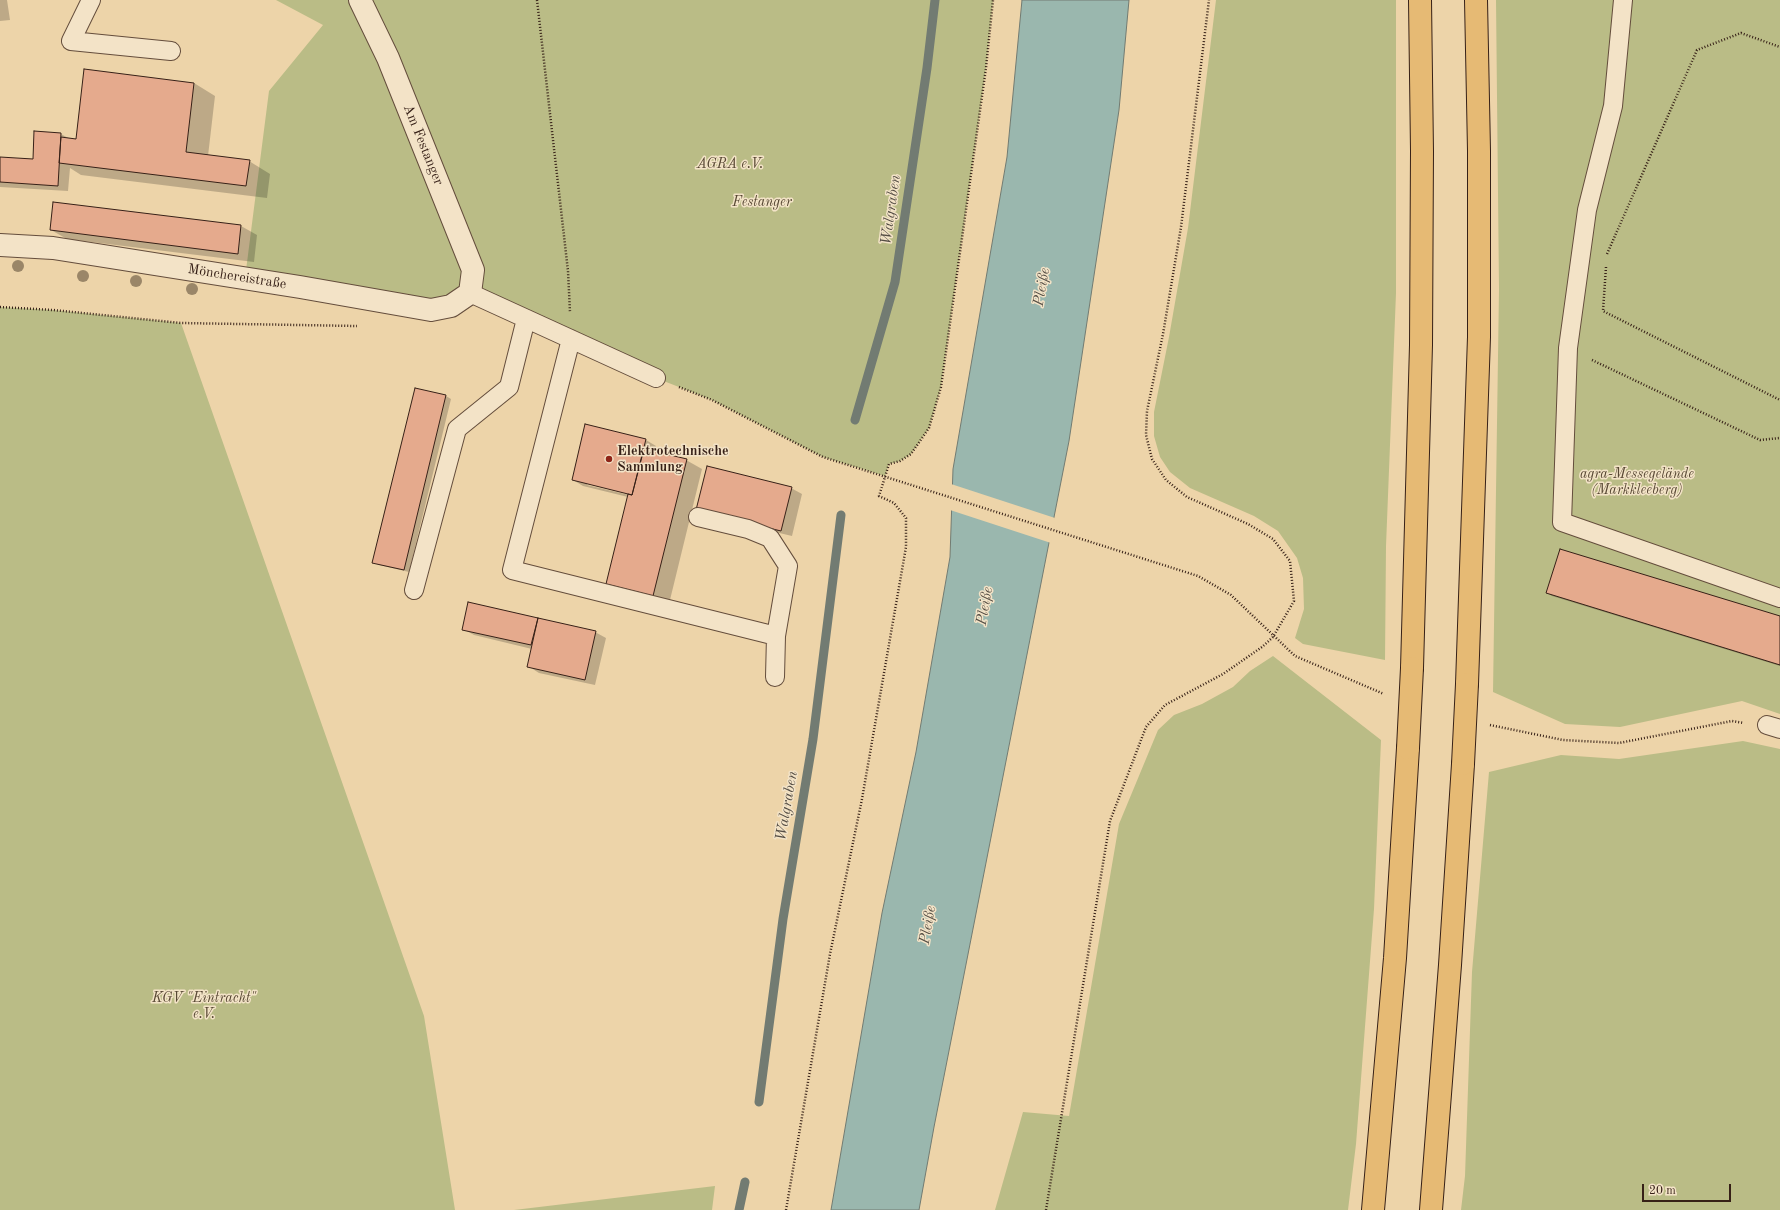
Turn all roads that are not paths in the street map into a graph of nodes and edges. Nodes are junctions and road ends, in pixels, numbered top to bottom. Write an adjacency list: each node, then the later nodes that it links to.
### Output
1 (91, 0): 6 (lane)
2 (360, 0): 8 (street, Am Festanger)
3 (1420, 0): 17 (highway, bridge)
4 (1476, 0): 18 (highway, bridge)
5 (1623, 0): 14 (lane)
6 (171, 51)
7 (0, 245): 8 (street, Mönchereistraße)
8 (470, 293): 9 (lane)
9 (526, 319): 10 (lane); 13 (lane)
10 (571, 339): 11 (lane); 15 (lane)
11 (656, 378)
12 (698, 516): 15 (lane)
13 (414, 590)
14 (1780, 598)
15 (776, 636): 16 (lane)
16 (775, 677)
17 (1374, 1210)
18 (1431, 1210)

